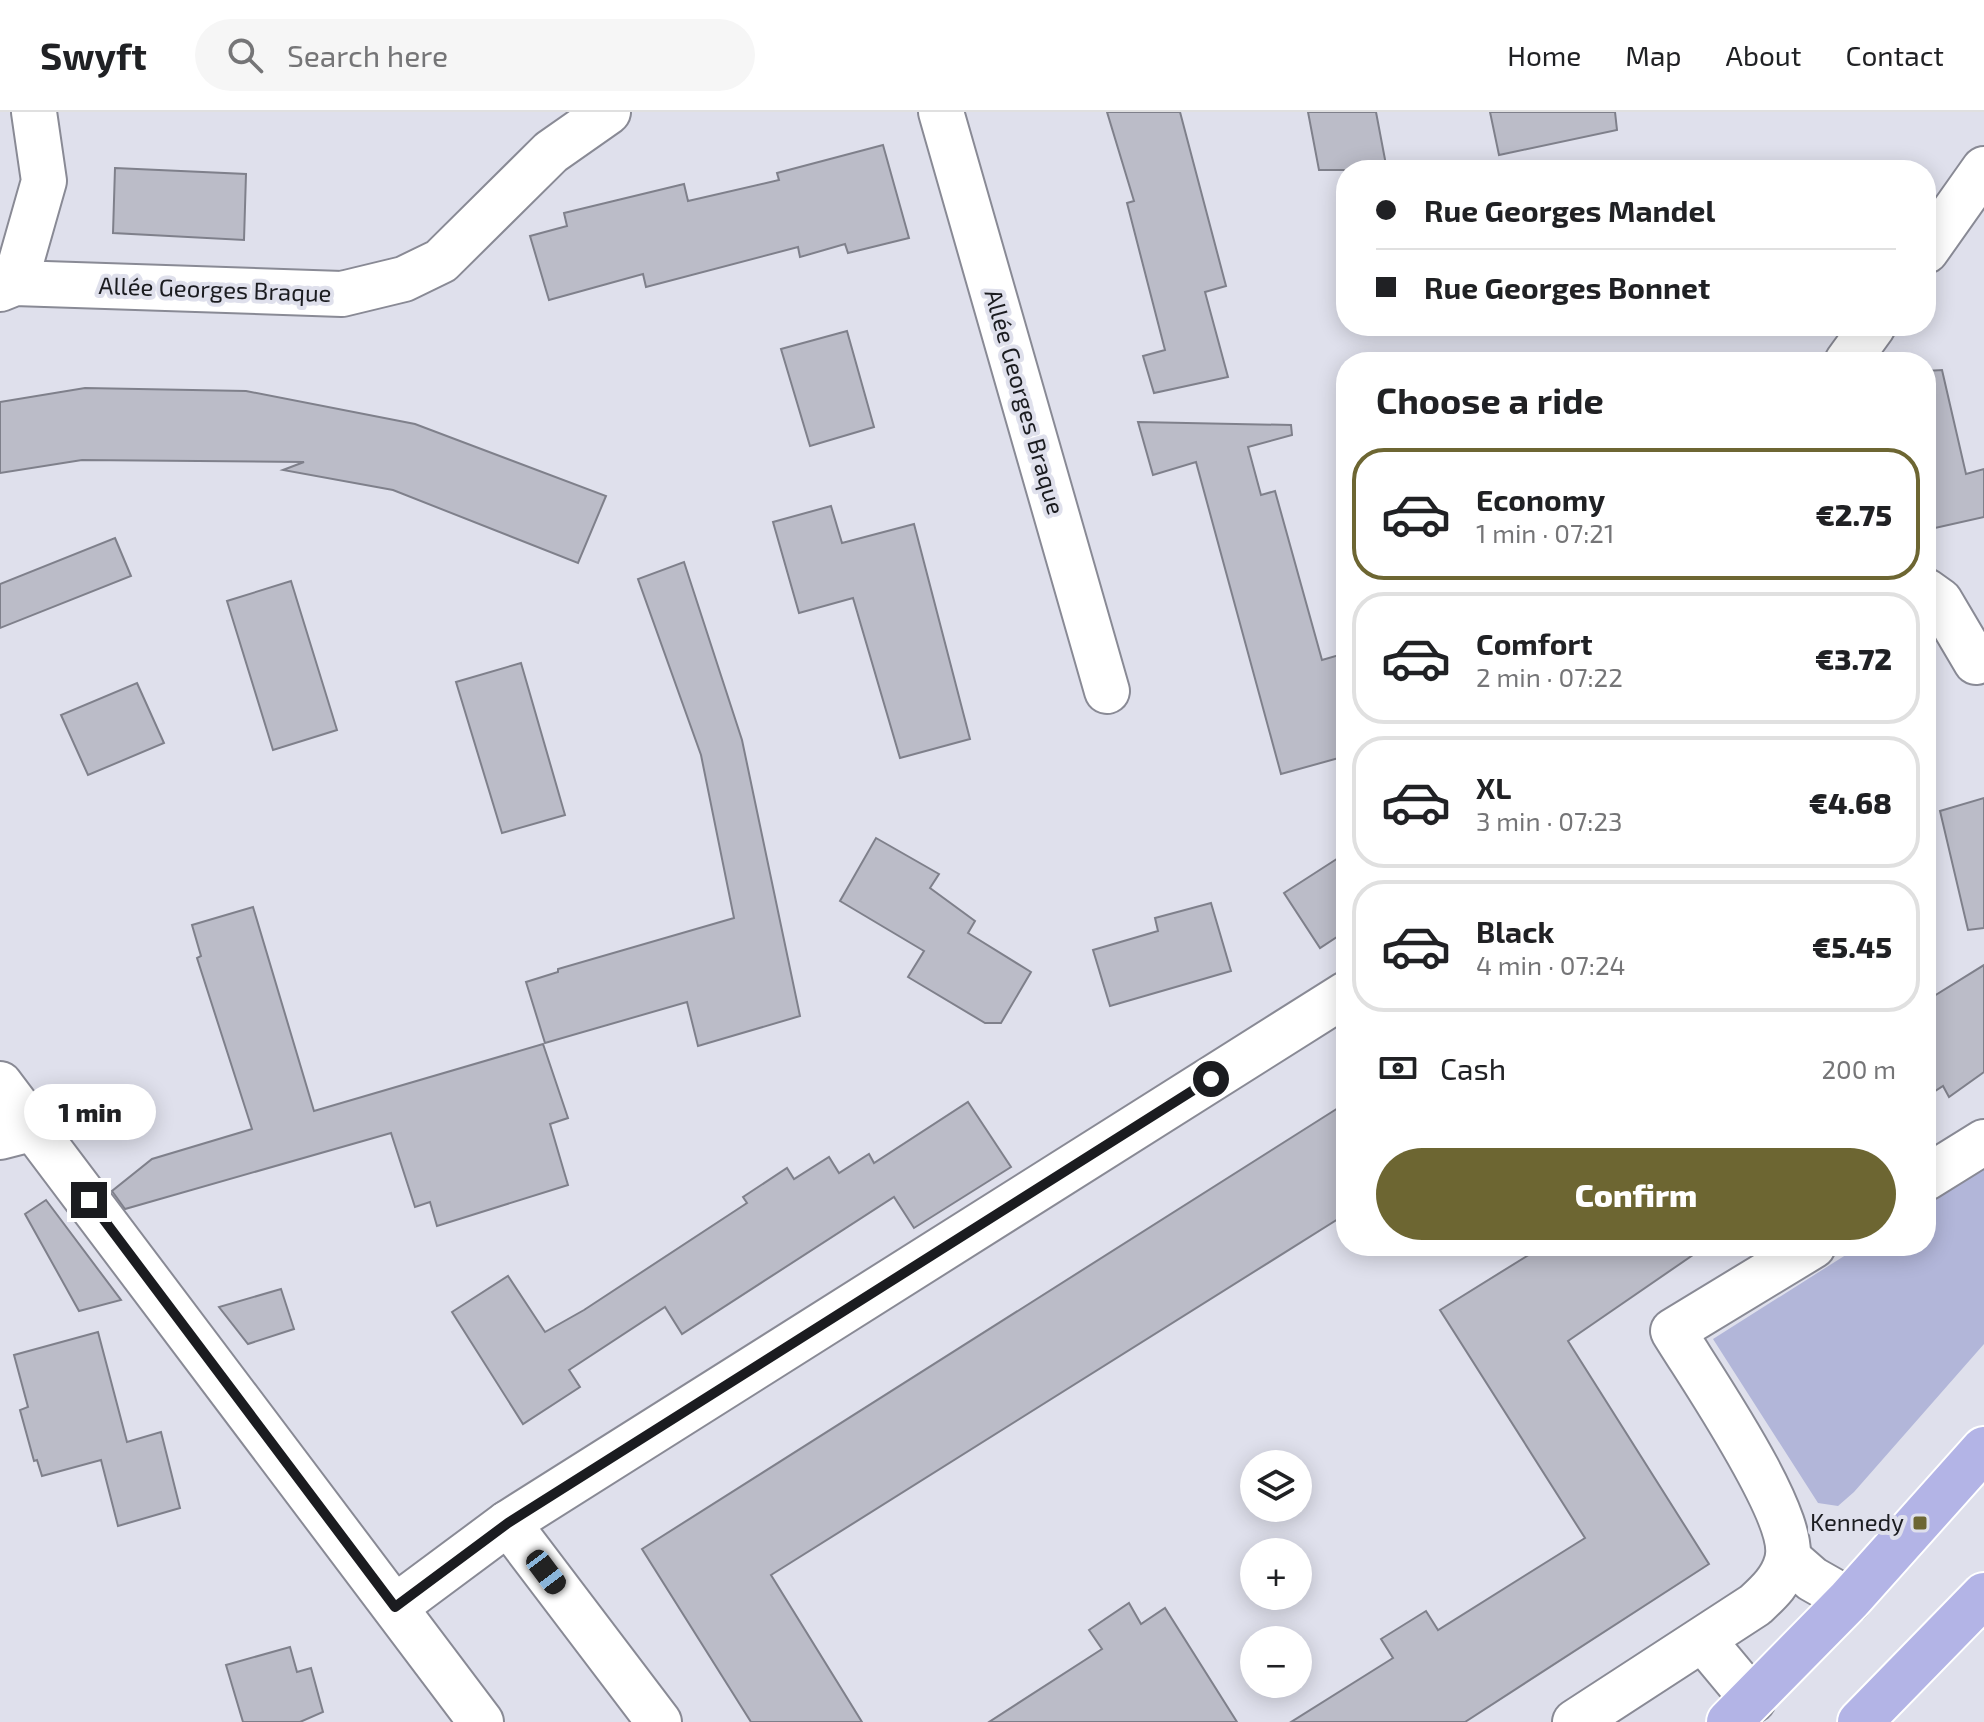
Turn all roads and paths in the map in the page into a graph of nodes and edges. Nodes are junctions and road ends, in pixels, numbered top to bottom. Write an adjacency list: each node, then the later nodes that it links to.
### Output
1 (34, 112): 6 (street)
2 (608, 112): 6 (street, Allée Georges Braque)
3 (941, 112): 9 (street, Allée Georges Braque)
4 (1984, 169): 5 (street)
5 (1936, 237)
6 (8, 286)
7 (1936, 598): 8 (street)
8 (1976, 662)
9 (1107, 691)
10 (1336, 1000): 17 (street)
11 (0, 1084): 12 (street)
12 (17, 1132): 21 (street)
13 (1984, 1142): 14 (street)
14 (1936, 1172)
15 (1797, 1256): 18 (street)
16 (1984, 1449): 20 (main road)
17 (508, 1523): 21 (street); 25 (street)
18 (1788, 1558): 20 (street); 22 (street)
19 (1984, 1595): 27 (main road)
20 (1849, 1600): 23 (main road)
21 (395, 1607): 24 (street)
22 (1703, 1640): 23 (street); 26 (street)
23 (1741, 1711)
24 (481, 1722)
25 (659, 1722)
26 (1575, 1722)
27 (1860, 1722)

